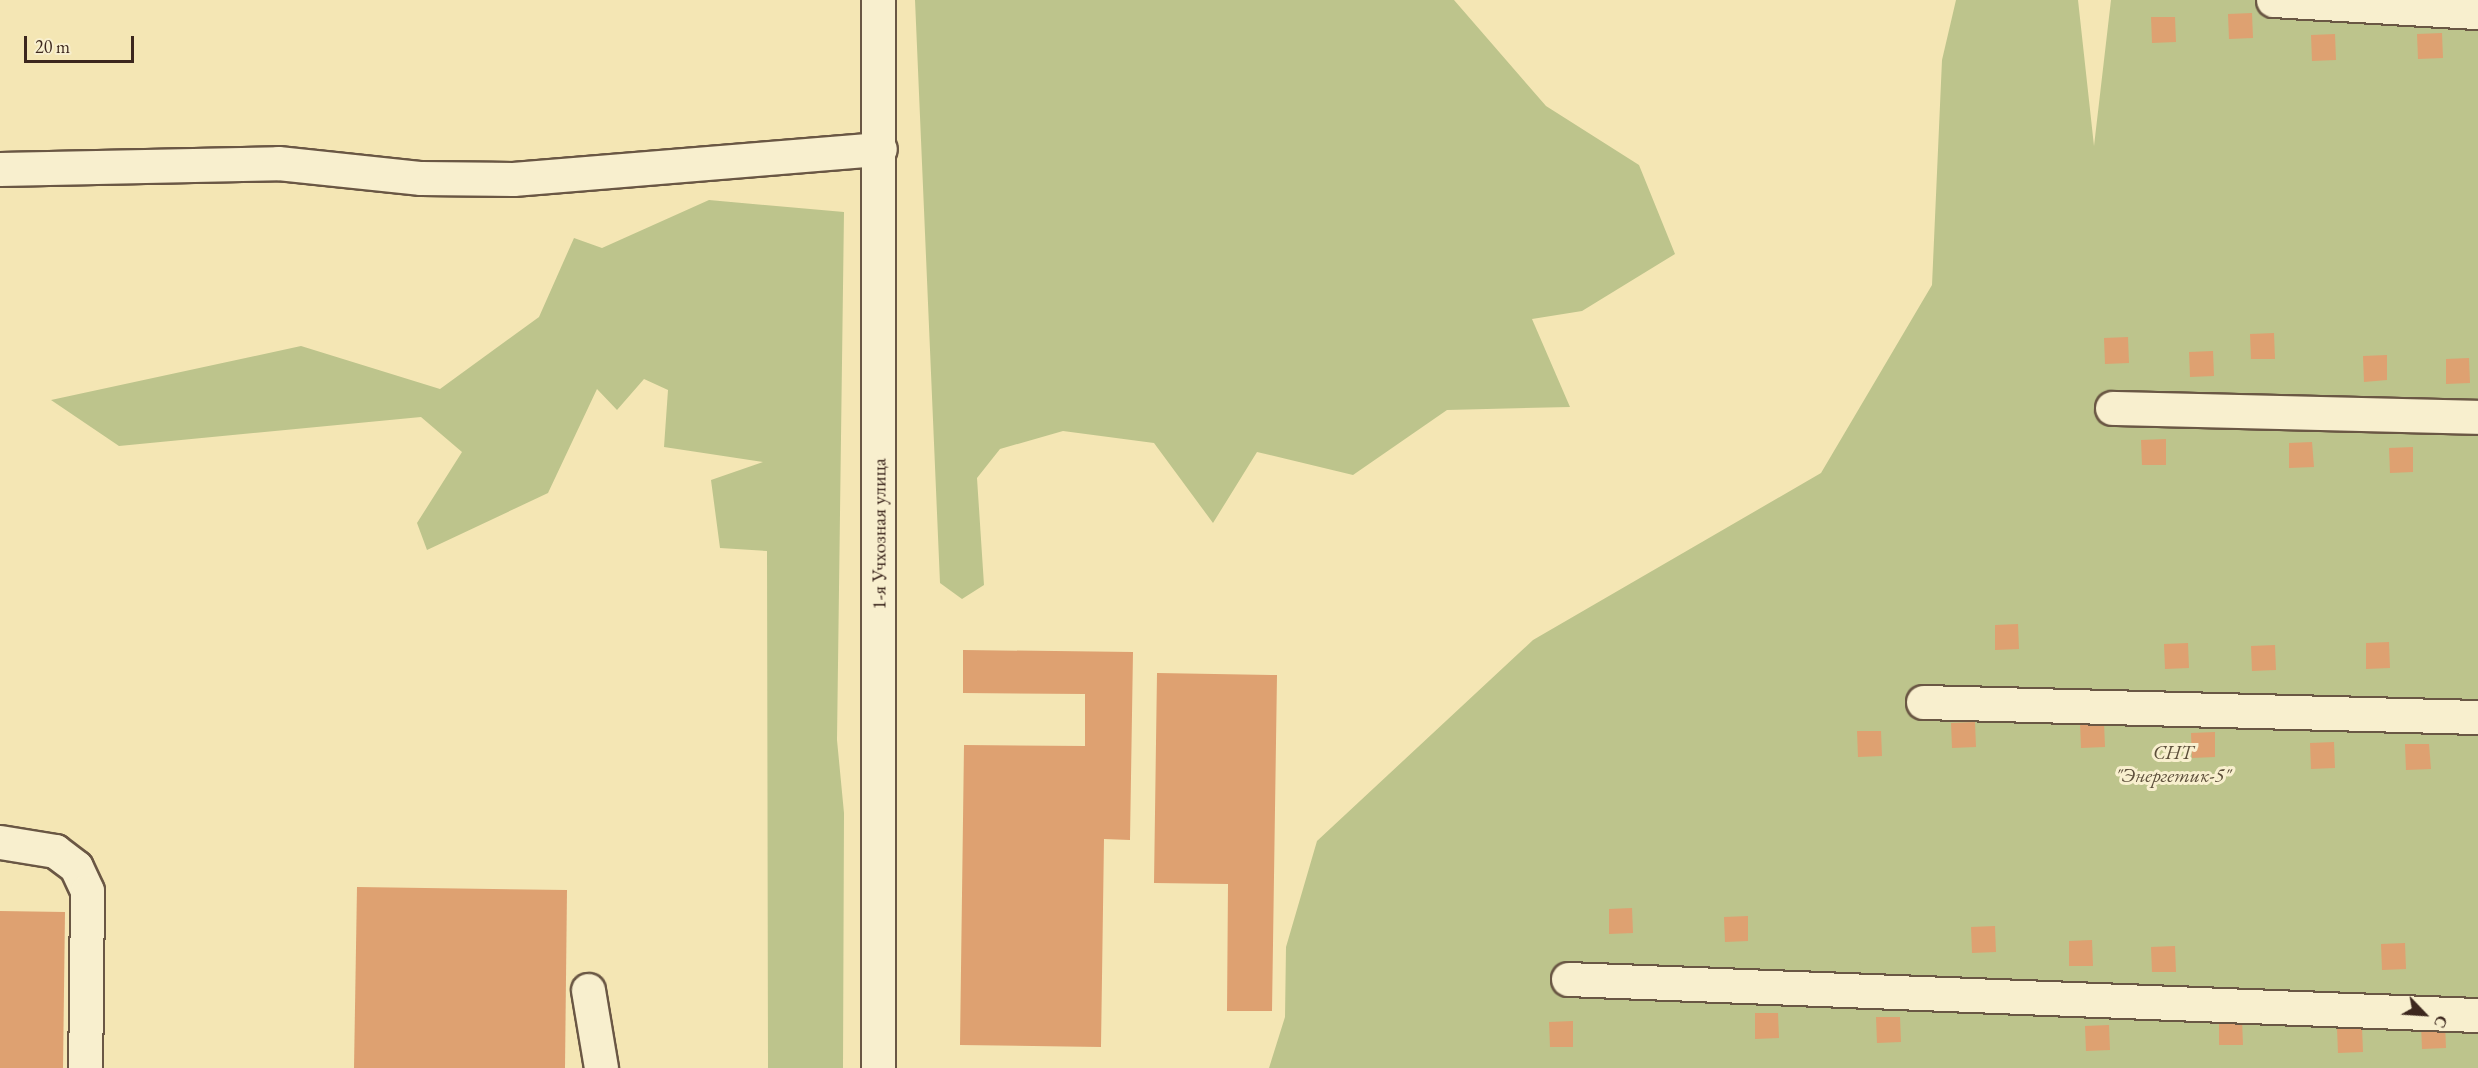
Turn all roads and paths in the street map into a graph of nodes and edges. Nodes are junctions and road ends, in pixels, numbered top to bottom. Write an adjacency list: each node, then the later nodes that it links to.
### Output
1 (878, 0): 4 (street, 1-я Учхозная улица)
2 (2273, 0): 3 (street)
3 (2478, 12)
4 (880, 149): 5 (street); 16 (street, 1-я Учхозная улица)
5 (0, 169)
6 (2112, 408): 7 (street)
7 (2478, 417)
8 (1923, 702): 9 (street)
9 (2478, 717)
10 (0, 842): 14 (street)
11 (1568, 979): 13 (street)
12 (588, 990): 15 (street)
13 (2478, 1015)
14 (85, 1068)
15 (602, 1068)
16 (878, 1068)

